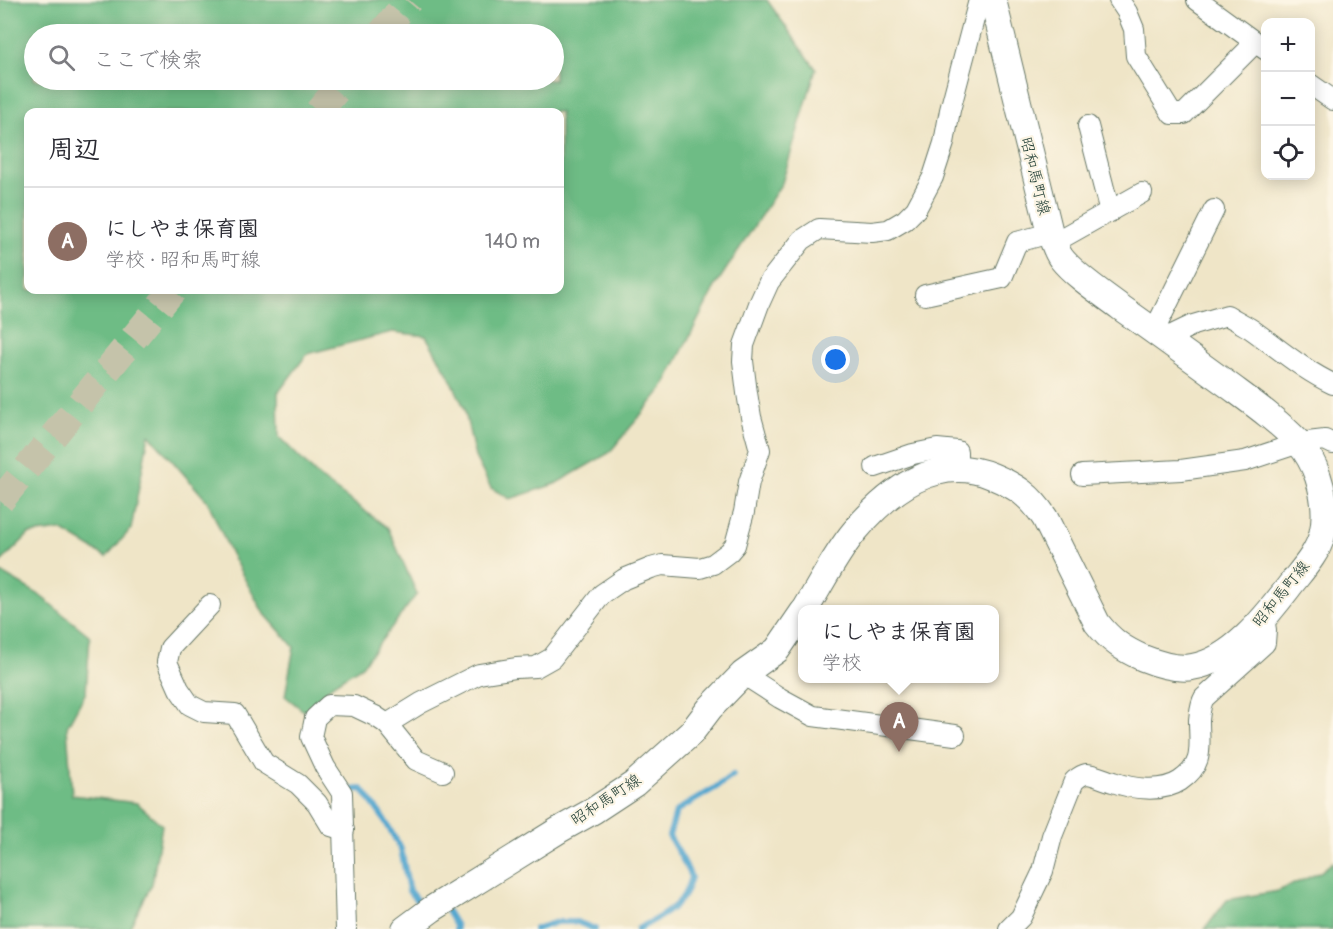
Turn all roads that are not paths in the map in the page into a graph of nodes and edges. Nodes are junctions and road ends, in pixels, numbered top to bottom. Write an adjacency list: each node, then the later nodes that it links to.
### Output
1 (979, 0): 26 (street)
2 (993, 0): 12 (main road, 昭和馬町線)
3 (1119, 0): 5 (street)
4 (1197, 0): 5 (street)
5 (1260, 46)
6 (1315, 87): 7 (street)
7 (1333, 100)
8 (1088, 126): 11 (street)
9 (1143, 193): 11 (street)
10 (1214, 210): 14 (street)
11 (1110, 212): 12 (street)
12 (1051, 238): 13 (street); 14 (main road, 昭和馬町線)
13 (925, 295)
14 (1159, 335): 15 (street); 16 (main road, 昭和馬町線)
15 (1333, 384)
16 (1299, 442): 17 (street); 20 (street); 23 (main road, 昭和馬町線)
17 (1333, 444)
18 (875, 467): 19 (street)
19 (957, 468): 22 (main road, 昭和馬町線); 23 (main road, 昭和馬町線)
20 (1082, 475)
21 (210, 605): 29 (street)
22 (808, 605)
23 (1263, 618): 32 (street)
24 (798, 620): 25 (main road, 昭和馬町線)
25 (743, 674): 27 (street); 31 (main road, 昭和馬町線)
26 (387, 724): 28 (street); 29 (street)
27 (956, 735)
28 (443, 772)
29 (344, 830): 30 (street)
30 (346, 929)
31 (405, 929)
32 (1009, 929)

